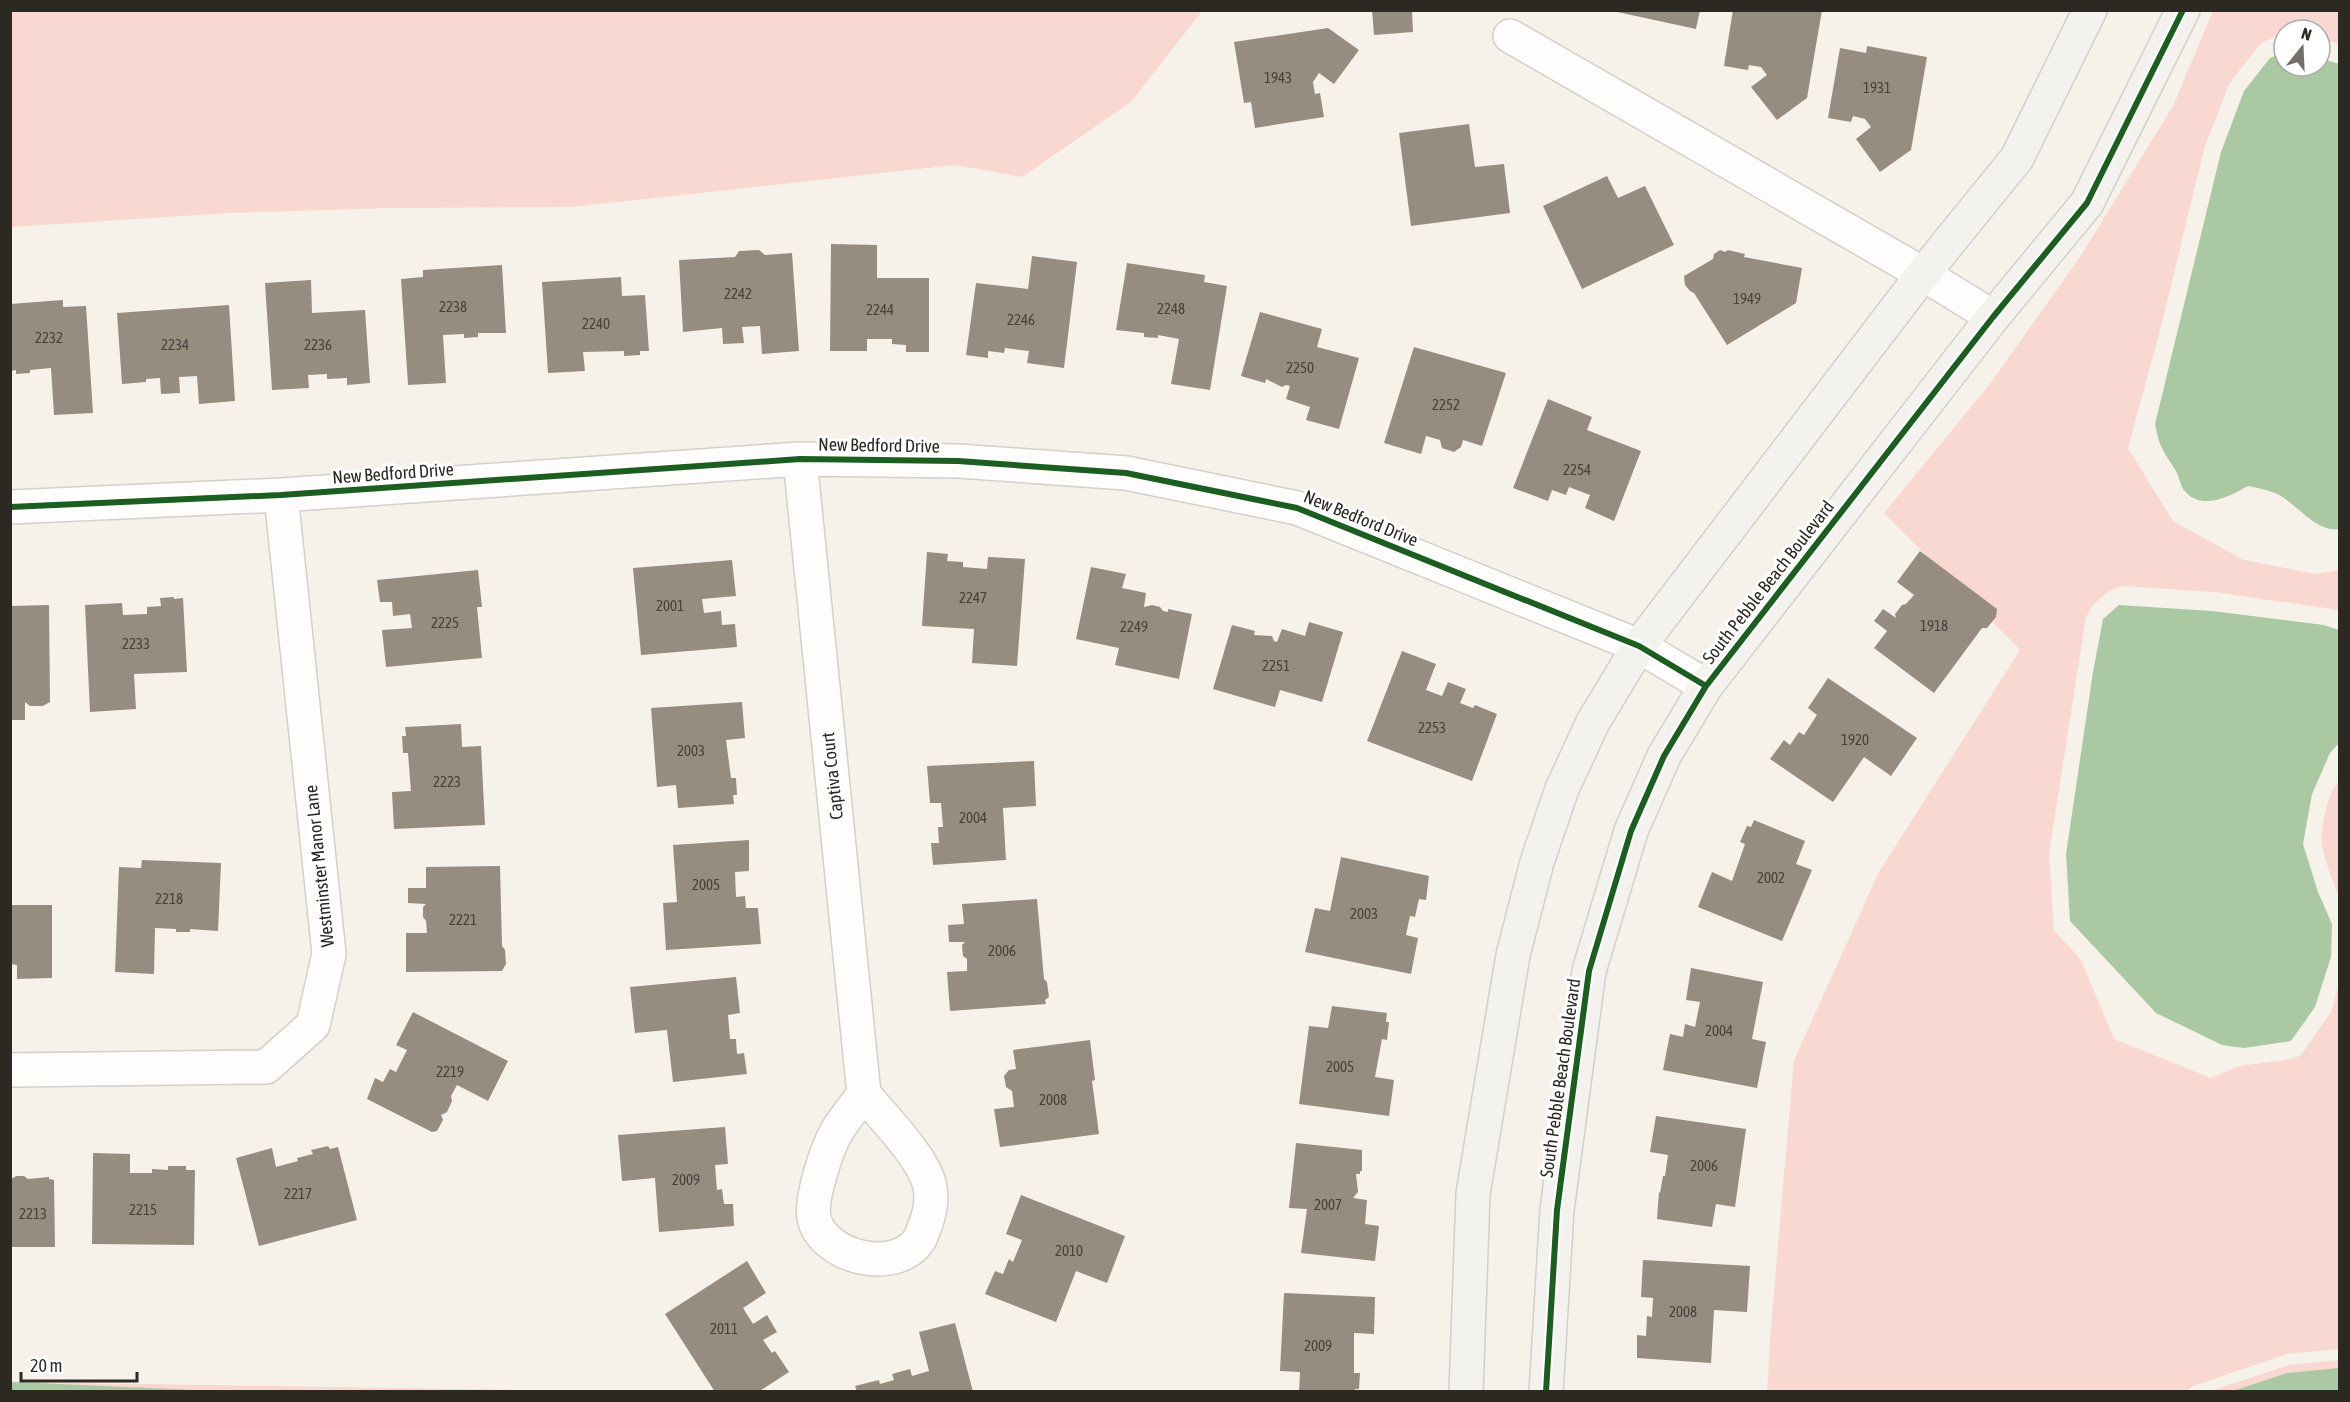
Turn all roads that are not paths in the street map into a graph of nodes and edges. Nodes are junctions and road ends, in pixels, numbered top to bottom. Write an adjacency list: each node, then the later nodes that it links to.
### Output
1 (2090, 10): 4 (street)
2 (2183, 10): 5 (street, South Pebble Beach Boulevard)
3 (1510, 36): 4 (street)
4 (1923, 274): 5 (street); 9 (street)
5 (1993, 317): 10 (street, South Pebble Beach Boulevard)
6 (800, 459): 7 (street, New Bedford Drive); 9 (street, New Bedford Drive); 12 (street, Captiva Court)
7 (281, 495): 8 (street, New Bedford Drive); 11 (street, Westminster Manor Lane)
8 (10, 507)
9 (1639, 646): 10 (street, New Bedford Drive); 13 (street)
10 (1707, 686): 14 (street, South Pebble Beach Boulevard)
11 (10, 1070)
12 (864, 1094): 12 (street)
13 (1466, 1392)
14 (1546, 1392)

